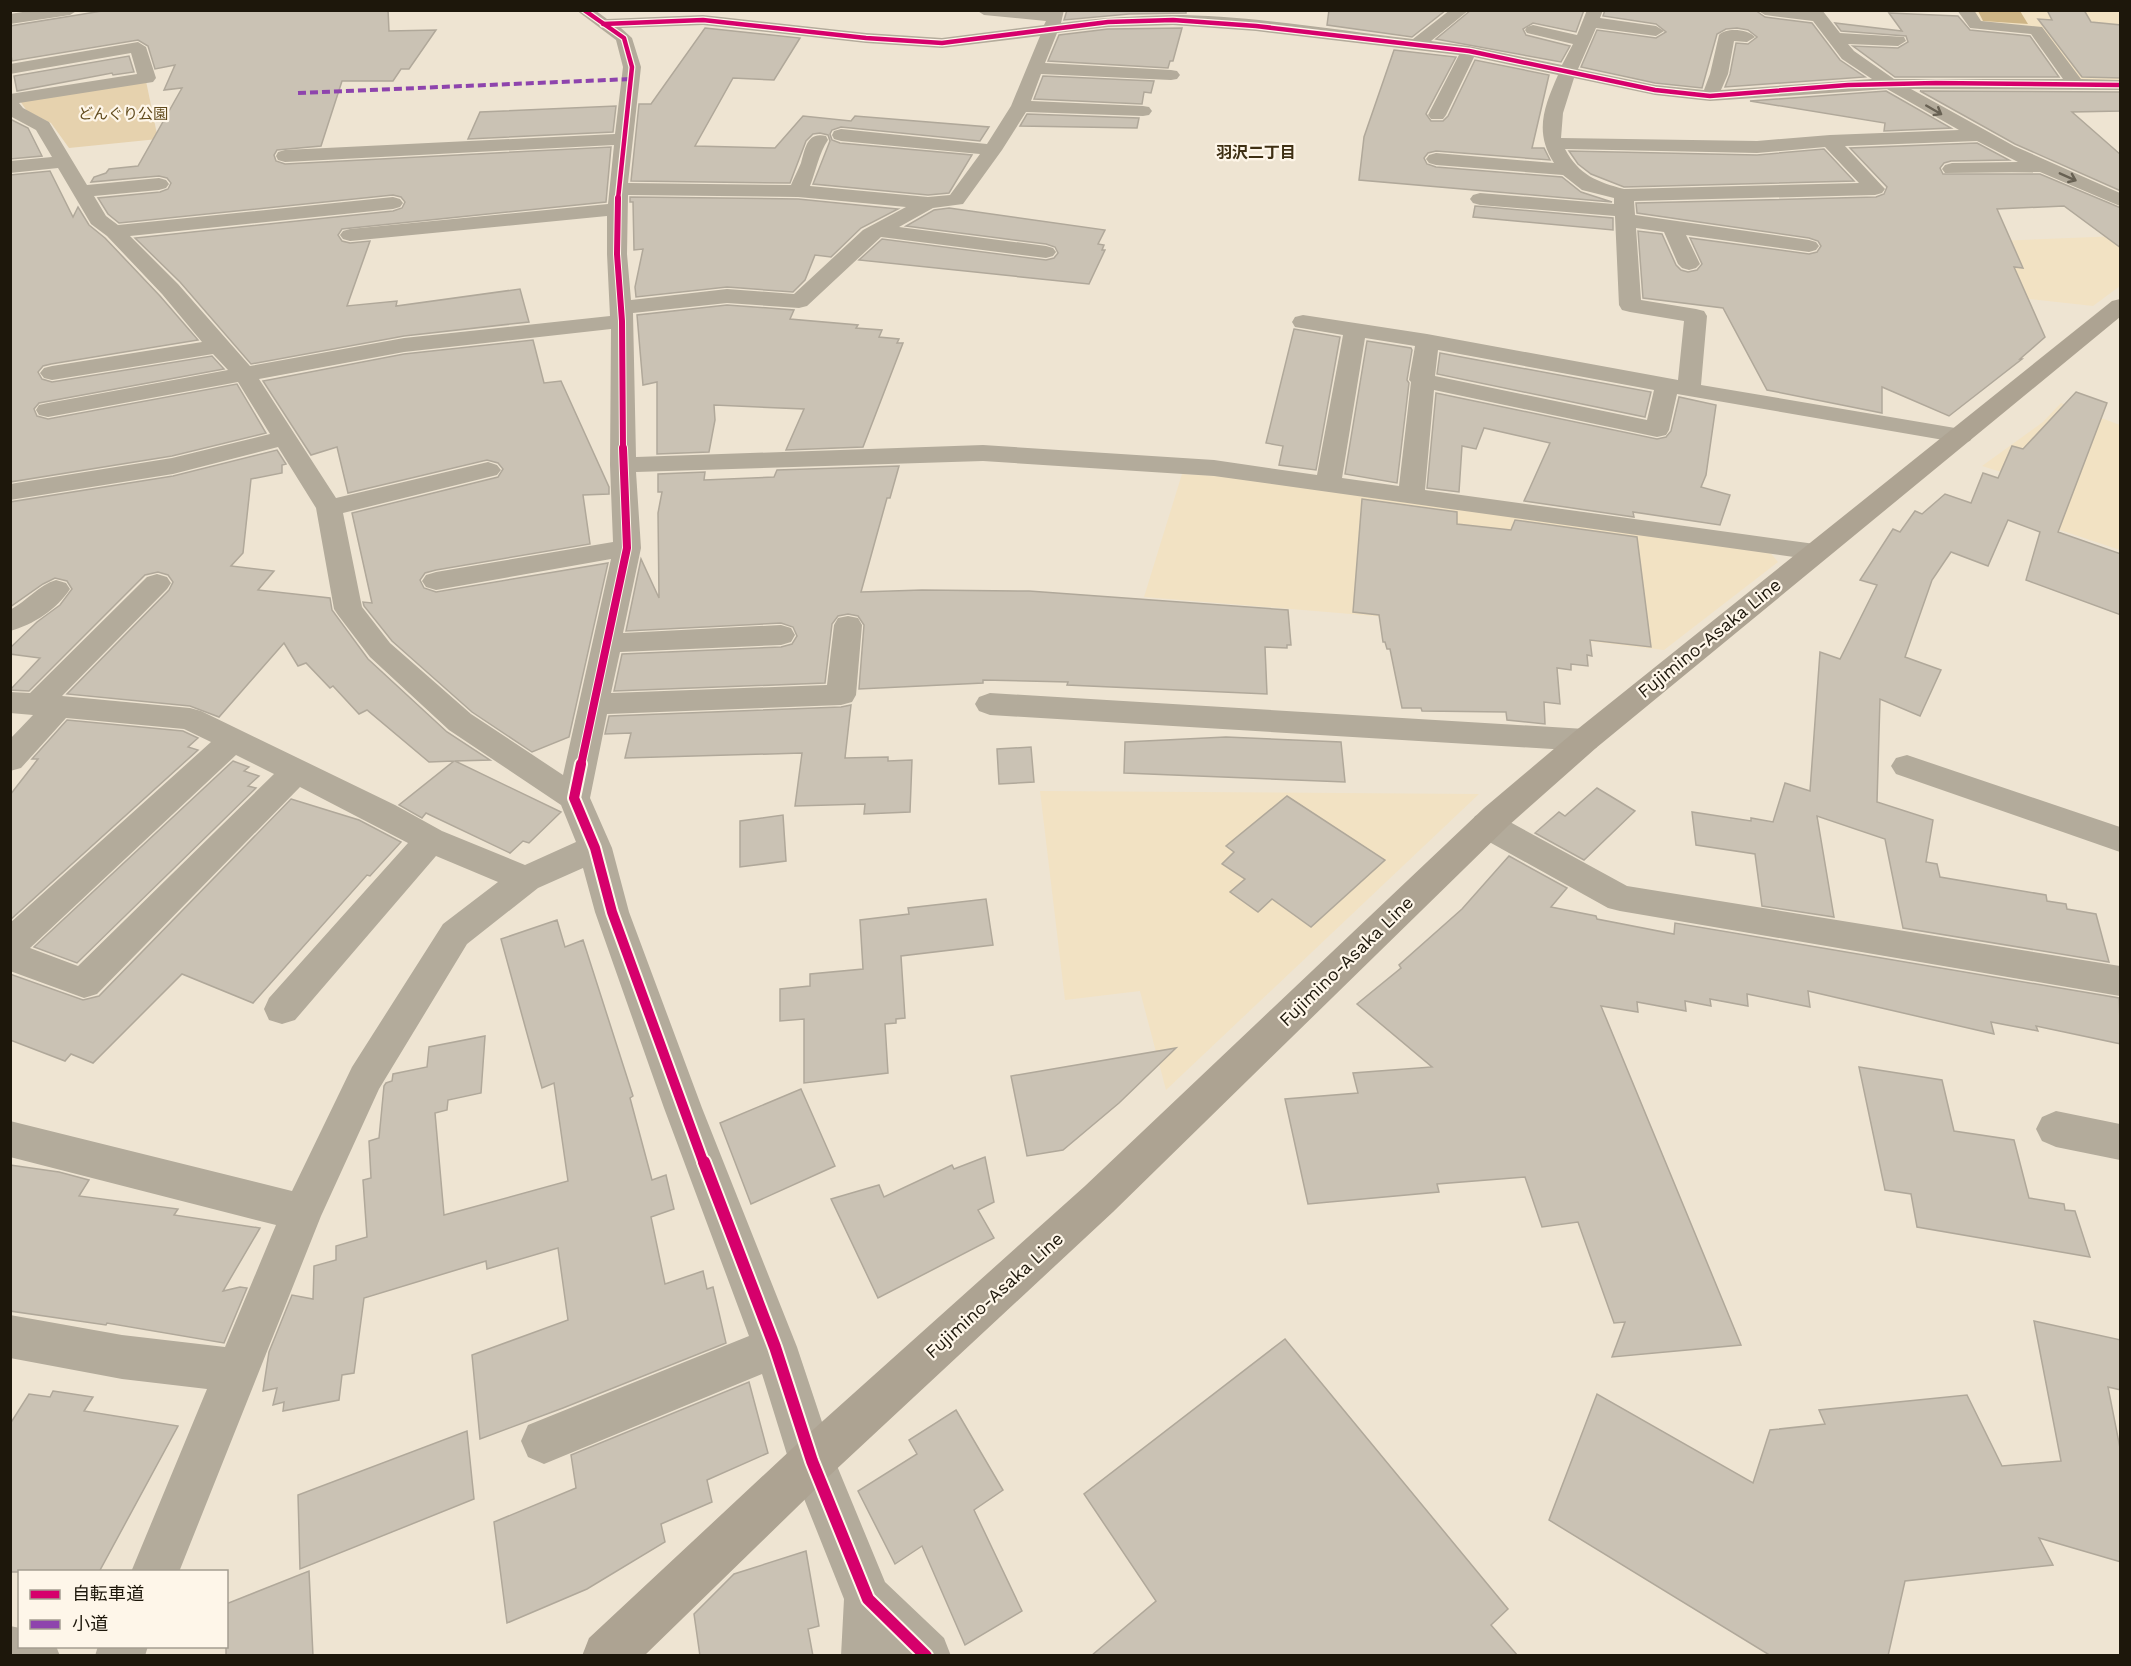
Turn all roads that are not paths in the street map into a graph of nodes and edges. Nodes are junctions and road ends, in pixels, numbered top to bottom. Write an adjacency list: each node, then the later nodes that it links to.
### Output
1 (70, 10): 11 (street)
2 (584, 10): 13 (street)
3 (984, 10): 12 (street)
4 (1461, 10): 21 (street)
5 (1765, 10): 7 (street)
6 (1965, 10): 30 (street)
7 (1815, 14): 18 (street)
8 (1112, 16): 12 (street); 14 (street)
9 (1593, 16): 16 (street); 19 (street)
10 (1315, 17): 14 (street)
11 (10, 19)
12 (1054, 19): 13 (street); 23 (street)
13 (603, 24): 39 (street)
14 (1297, 30): 21 (street)
15 (1533, 30): 19 (street)
16 (1656, 30)
17 (1747, 37): 32 (street)
18 (1834, 38): 20 (street); 28 (street)
19 (1583, 41): 26 (street)
20 (1898, 41)
21 (1417, 44): 22 (street)
22 (1469, 51): 26 (street); 36 (street)
23 (1034, 68): 27 (street); 34 (street)
24 (10, 69): 33 (street)
25 (2012, 69): 29 (street)
26 (1567, 72): 32 (street); 43 (street)
27 (1171, 75)
28 (1890, 84): 29 (street); 32 (street); 38 (street, one-way to 38)
29 (2027, 84): 30 (street)
30 (2085, 85): 31 (street)
31 (2116, 92)
32 (1710, 96)
33 (11, 104): 47 (street)
34 (1020, 106): 35 (street); 44 (street)
35 (1143, 111)
36 (1437, 115)
37 (841, 135): 44 (street)
38 (1978, 135): 41 (street); 49 (street)
39 (623, 139): 45 (street); 57 (street)
40 (819, 140): 55 (street)
41 (1830, 141): 43 (street); 54 (street)
42 (1492, 146): 43 (street)
43 (1555, 147): 51 (street)
44 (993, 150): 61 (street)
45 (285, 156)
46 (1436, 159): 51 (street)
47 (64, 162): 48 (street); 56 (street)
48 (10, 167)
49 (2044, 167): 50 (street); 59 (street, one-way to 59)
50 (1952, 169)
51 (1570, 170): 63 (street)
52 (159, 184): 56 (street)
53 (596, 189): 57 (street)
54 (1875, 189): 62 (street); 63 (street)
55 (798, 191): 57 (street); 61 (street)
56 (80, 192): 66 (street)
57 (618, 195): 67 (street); 72 (street)
58 (1480, 200): 63 (street)
59 (2121, 200)
60 (393, 202): 66 (street)
61 (928, 203): 65 (street)
62 (1890, 207)
63 (1625, 209): 64 (street); 80 (street)
64 (1672, 227): 68 (street); 70 (street)
65 (878, 230): 69 (street); 72 (street)
66 (114, 232): 76 (street)
67 (350, 235)
68 (1809, 246)
69 (1046, 252)
70 (1689, 264)
71 (2121, 306): 82 (main road, Fujimino-Asaka Line)
72 (621, 315): 78 (street); 84 (street)
73 (1303, 322): 74 (street)
74 (1355, 329): 75 (street); 86 (street)
75 (1427, 341): 79 (street); 80 (street)
76 (218, 346): 77 (street); 78 (street)
77 (51, 373)
78 (245, 375): 81 (street); 83 (street)
79 (1421, 380): 80 (street); 88 (street)
80 (1678, 387): 82 (street)
81 (48, 410)
82 (1961, 436): 91 (main road, Fujimino-Asaka Line)
83 (286, 437): 87 (street); 89 (street)
84 (623, 465): 86 (street); 90 (street)
85 (488, 470): 89 (street)
86 (1328, 483): 88 (street)
87 (10, 492)
88 (1411, 495): 91 (street)
89 (328, 508): 107 (street)
90 (627, 548): 92 (street); 98 (street)
91 (1815, 552): 102 (main road, Fujimino-Asaka Line)
92 (436, 581)
93 (157, 583): 99 (street)
94 (56, 589): 95 (street)
95 (10, 622)
96 (848, 625): 100 (street)
97 (781, 635): 98 (street)
98 (606, 643): 100 (street)
99 (35, 704): 103 (street); 104 (street)
100 (593, 704): 107 (street)
101 (990, 704): 102 (street)
102 (1584, 740): 108 (main road, Fujimino-Asaka Line)
103 (232, 741): 106 (street); 113 (street)
104 (10, 760)
105 (1907, 766): 110 (street)
106 (296, 772): 109 (street); 114 (street)
107 (574, 798): 111 (street)
108 (1487, 825): 115 (street); 125 (main road, Fujimino-Asaka Line)
109 (430, 840): 112 (street); 116 (street)
110 (2121, 840)
111 (595, 848): 112 (street); 122 (street)
112 (526, 879): 120 (street)
113 (10, 945)
114 (10, 956)
115 (2121, 981)
116 (282, 1009)
117 (2056, 1129): 119 (street)
118 (10, 1138): 120 (street)
119 (2121, 1142)
120 (302, 1213): 123 (street)
121 (10, 1336): 123 (street)
122 (775, 1347): 124 (street); 125 (street)
123 (238, 1371): 126 (street)
124 (544, 1442)
125 (812, 1461): 127 (street); 130 (main road, Fujimino-Asaka Line)
126 (155, 1570)
127 (868, 1599): 131 (street); 132 (street)
128 (10, 1651): 129 (street)
129 (34, 1656)
130 (607, 1656)
131 (866, 1656)
132 (926, 1656)

